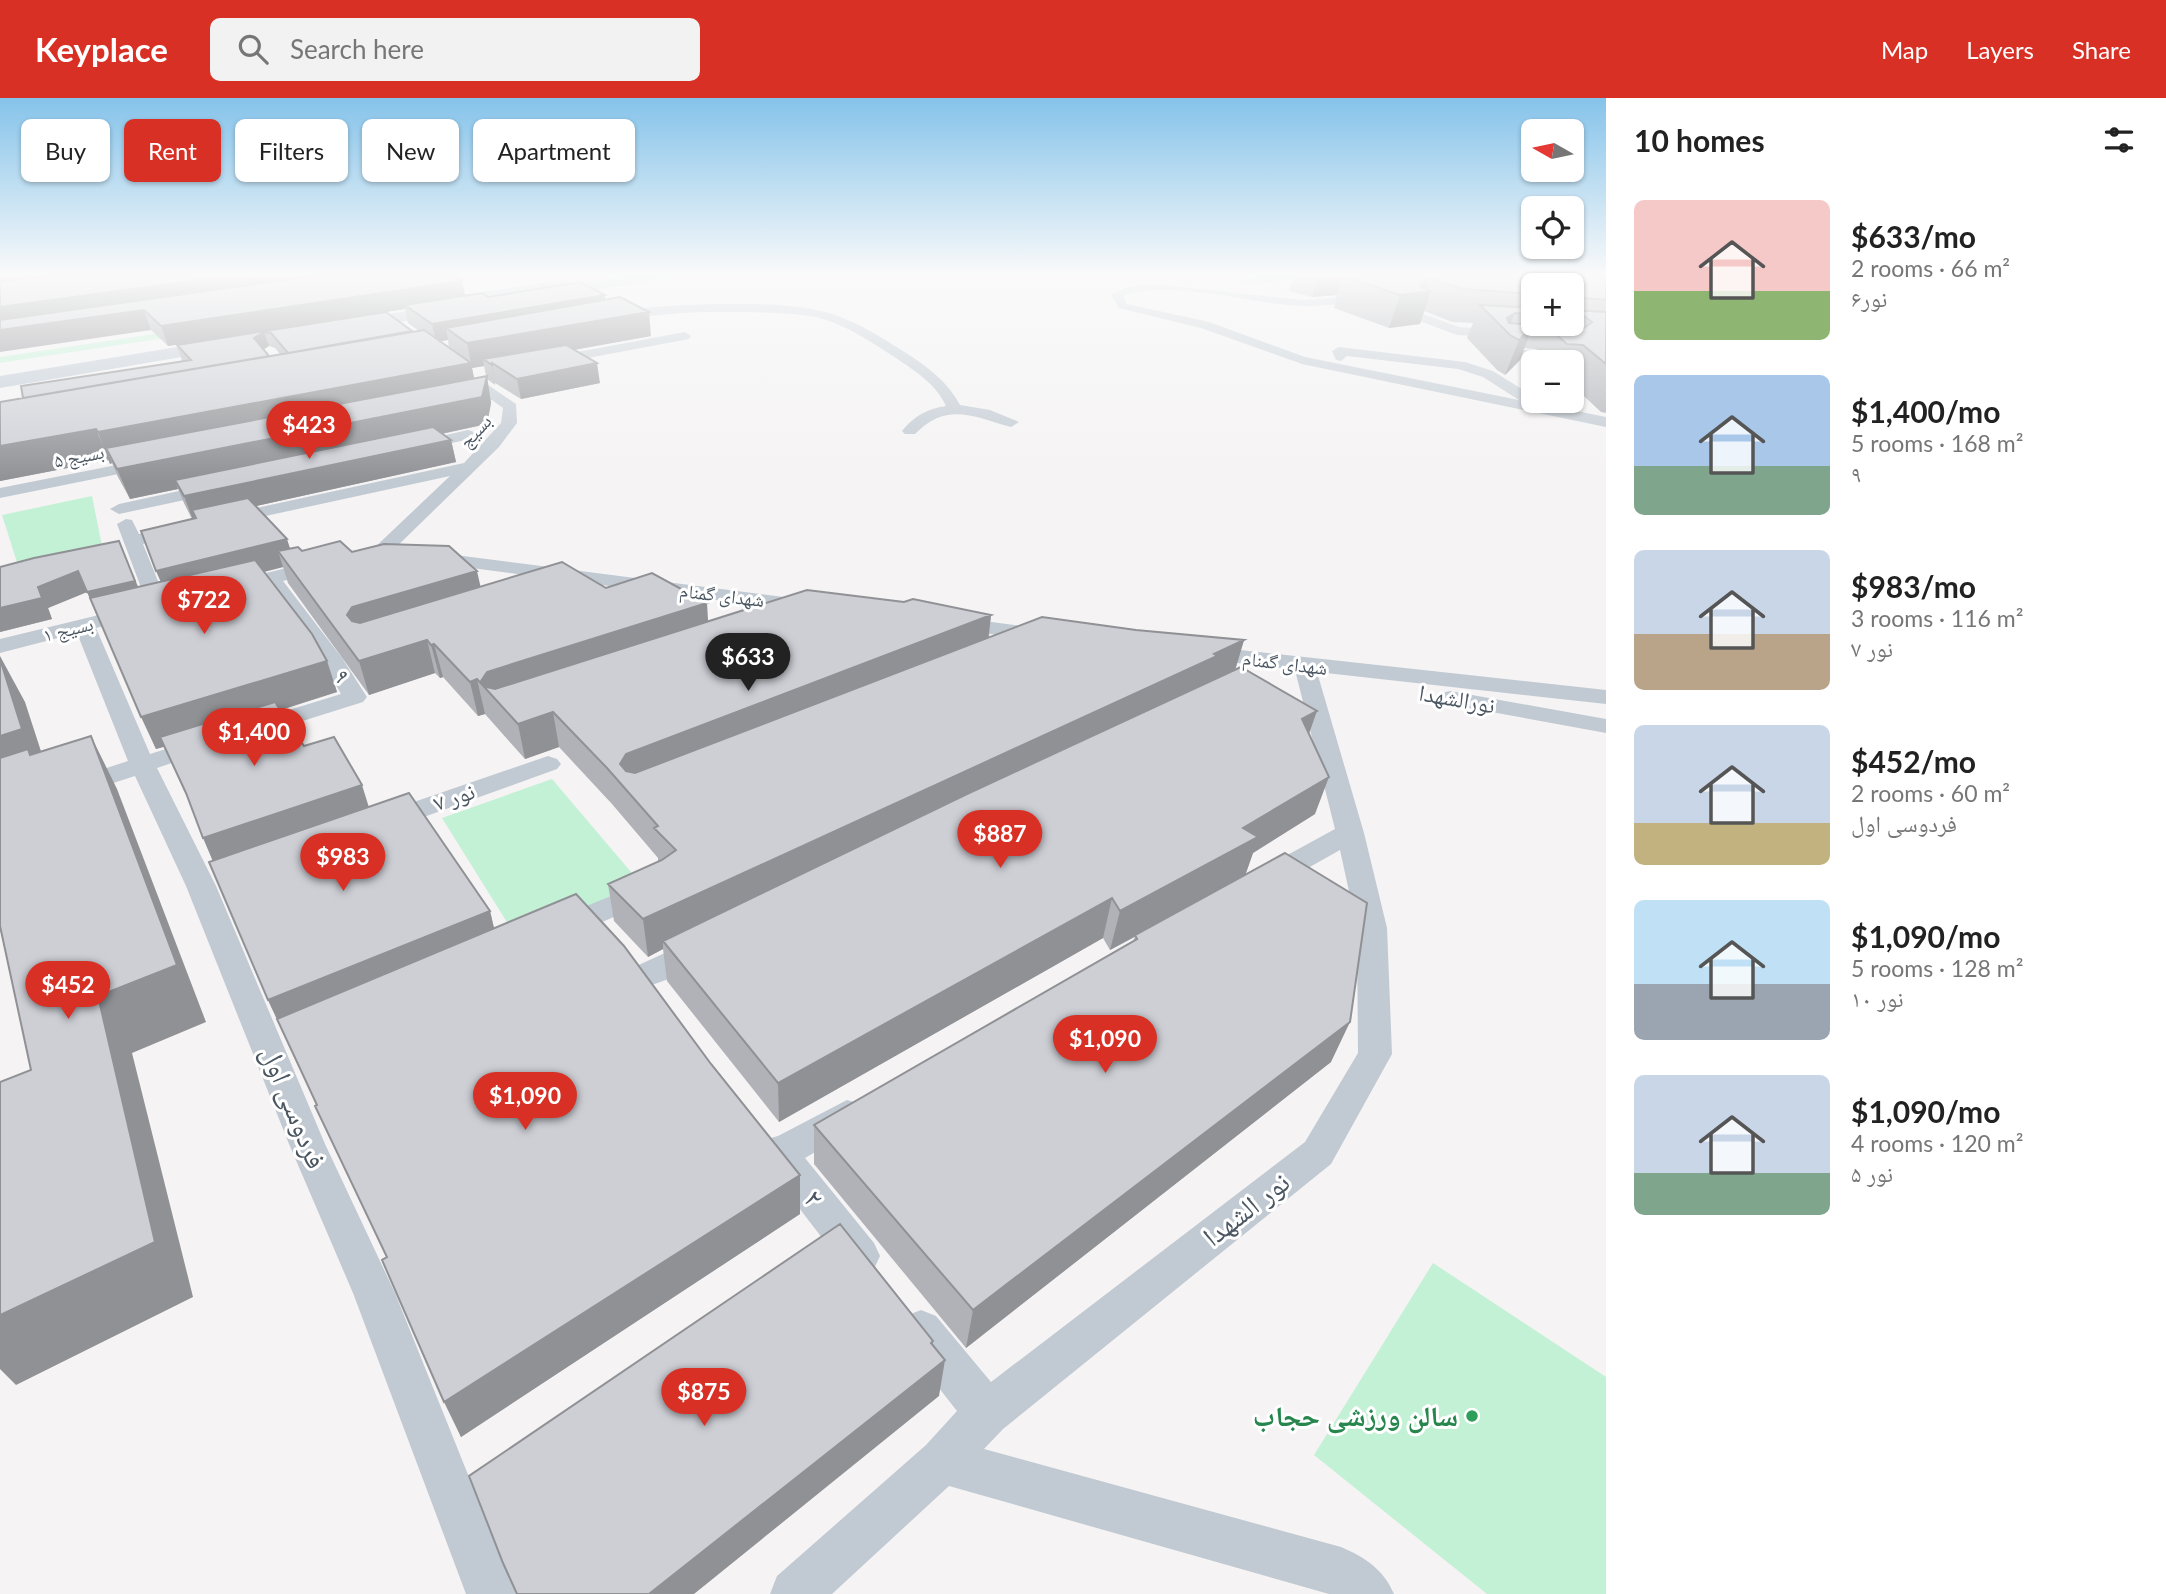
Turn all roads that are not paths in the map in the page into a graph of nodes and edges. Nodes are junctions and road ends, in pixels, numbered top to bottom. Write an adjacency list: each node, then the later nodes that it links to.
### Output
1 (197, 343): 10 (main road)
2 (219, 343): 12 (main road)
3 (648, 343): 9 (street)
4 (879, 343): 17 (street)
5 (1256, 343): 15 (street)
6 (1503, 354): 7 (street)
7 (1606, 359)
8 (1341, 360): 13 (street)
9 (537, 363)
10 (0, 374)
11 (477, 374): 14 (street, بسیج)
12 (0, 382)
13 (1521, 394)
14 (495, 395): 16 (street); 25 (street, بسیج)
15 (1521, 405)
16 (440, 406)
17 (955, 410): 19 (street); 21 (street)
18 (1561, 413): 20 (street)
19 (1011, 422)
20 (1606, 422)
21 (910, 431)
22 (468, 435): 23 (street)
23 (401, 449)
24 (169, 460): 26 (street, بسیج ۵)
25 (467, 467): 30 (street); 31 (street, بسیج)
26 (101, 473): 28 (street, بسیج ۵); 29 (street)
27 (227, 486): 29 (street)
28 (0, 493)
29 (119, 509): 30 (street)
30 (132, 541): 37 (street)
31 (380, 551): 32 (street); 33 (street, شهدای گمنام)
32 (271, 578): 34 (street); 48 (street, ۹)
33 (592, 579): 35 (street); 40 (street, شهدای گمنام)
34 (208, 593)
35 (547, 593)
36 (183, 600): 37 (street, بسیج ۱)
37 (158, 606): 39 (street, بسیج ۱)
38 (926, 620): 43 (street)
39 (84, 625): 41 (street, بسیج ۱); 48 (street, فردوسی اول)
40 (771, 625)
41 (0, 646)
42 (1181, 650): 44 (street, شهدای گمنام)
43 (997, 655)
44 (1297, 668): 45 (street); 46 (street, شهدای گمنام); 47 (street, نورالشهدا); 52 (street, نور الشهدا)
45 (1249, 681)
46 (1606, 697)
47 (1606, 726)
48 (142, 764): 50 (street); 65 (street, فردوسی اول)
49 (548, 764): 51 (street, نور ۷)
50 (54, 794)
51 (359, 831)
52 (1350, 833): 54 (street); 63 (street, نور الشهدا)
53 (655, 888): 55 (street)
54 (1240, 894)
55 (589, 917): 57 (street); 58 (street)
56 (729, 934): 58 (street)
57 (538, 939)
58 (643, 976): 59 (street)
59 (666, 1008)
60 (874, 1099): 62 (street)
61 (754, 1123): 62 (street, ۲)
62 (779, 1154): 63 (street, ۲)
63 (988, 1413): 64 (street, نور الشهدا)
64 (942, 1461): 66 (street, نور الشهدا); 67 (street)
65 (491, 1594)
66 (795, 1594)
67 (1368, 1594)

